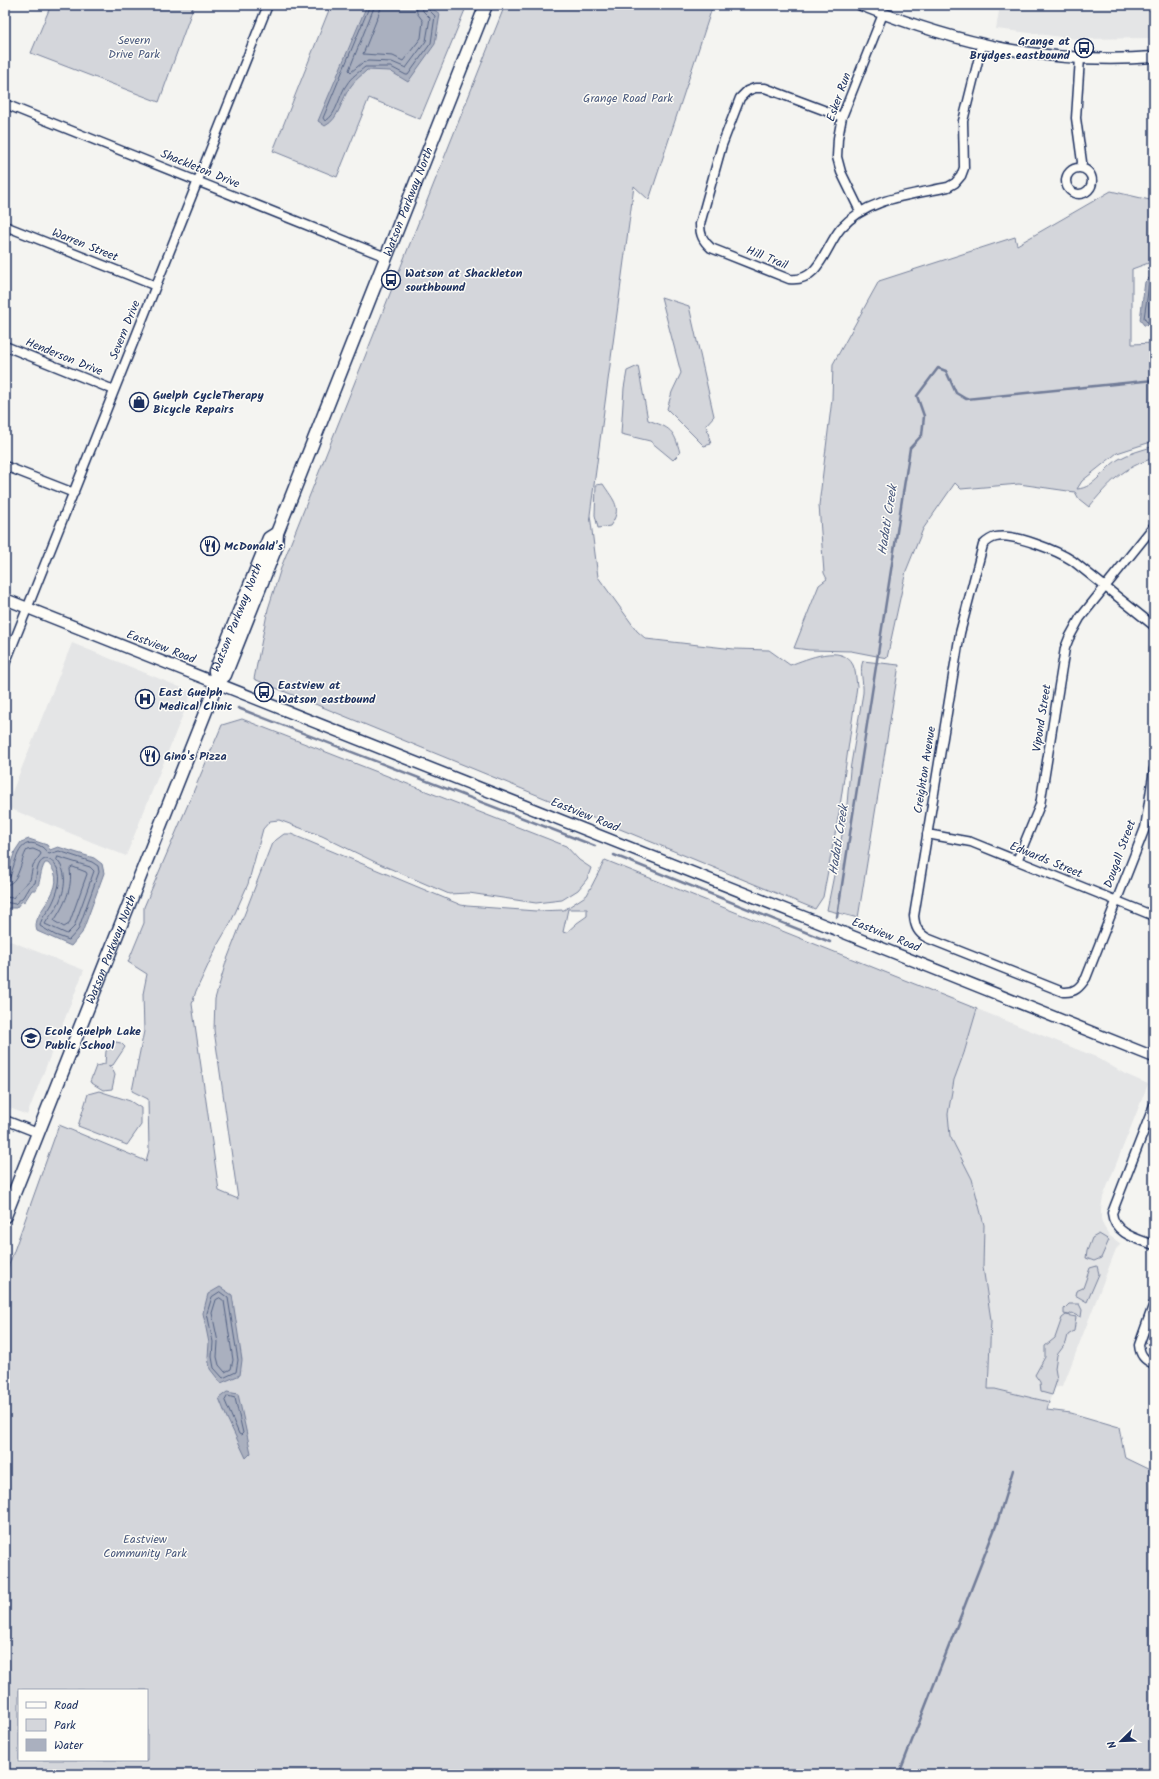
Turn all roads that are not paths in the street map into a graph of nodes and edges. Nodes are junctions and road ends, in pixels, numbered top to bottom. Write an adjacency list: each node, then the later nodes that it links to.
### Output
1 (268, 5): 11 (street, Severn Drive)
2 (486, 5): 14 (main road, Watson Parkway North)
3 (861, 5): 4 (street)
4 (883, 14): 5 (street); 9 (street, Esker Run)
5 (982, 45): 7 (street); 12 (street, Hill Trail)
6 (1154, 57): 7 (street)
7 (1080, 58): 10 (street)
8 (5, 104): 11 (street, Shackleton Drive)
9 (842, 117): 12 (street, Esker Run); 12 (street, Hill Trail)
10 (1081, 168)
11 (198, 181): 14 (street, Shackleton Drive); 15 (street, Severn Drive)
12 (860, 211)
13 (5, 226): 15 (street, Warren Street)
14 (386, 257): 26 (main road, Watson Parkway North)
15 (156, 286): 17 (street, Severn Drive)
16 (5, 346): 17 (street, Henderson Drive)
17 (114, 390): 19 (street, Severn Drive)
18 (5, 466): 19 (street)
19 (74, 493): 23 (street, Severn Drive)
20 (1154, 526): 21 (street, Vipond Street)
21 (1105, 586): 24 (street, Creighton Avenue); 28 (street, Creighton Avenue); 29 (street, Vipond Street)
22 (5, 599): 23 (street, Eastview Road)
23 (27, 608): 25 (street, Severn Drive); 26 (street, Eastview Road)
24 (1154, 626)
25 (5, 664)
26 (217, 683): 32 (street, Eastview Road); 35 (main road, Watson Parkway North)
27 (1154, 769): 30 (street, Dougall Street)
28 (927, 834): 29 (street, Edwards Street); 30 (street, Creighton Avenue)
29 (1017, 861): 30 (street, Edwards Street)
30 (1116, 900): 31 (street, Edwards Street)
31 (1154, 916)
32 (1154, 1057)
33 (1154, 1105): 37 (street)
34 (5, 1120): 35 (street)
35 (38, 1133): 36 (main road, Watson Parkway North)
36 (5, 1216)
37 (1154, 1246)
38 (1154, 1303): 39 (street)
39 (1154, 1364)

